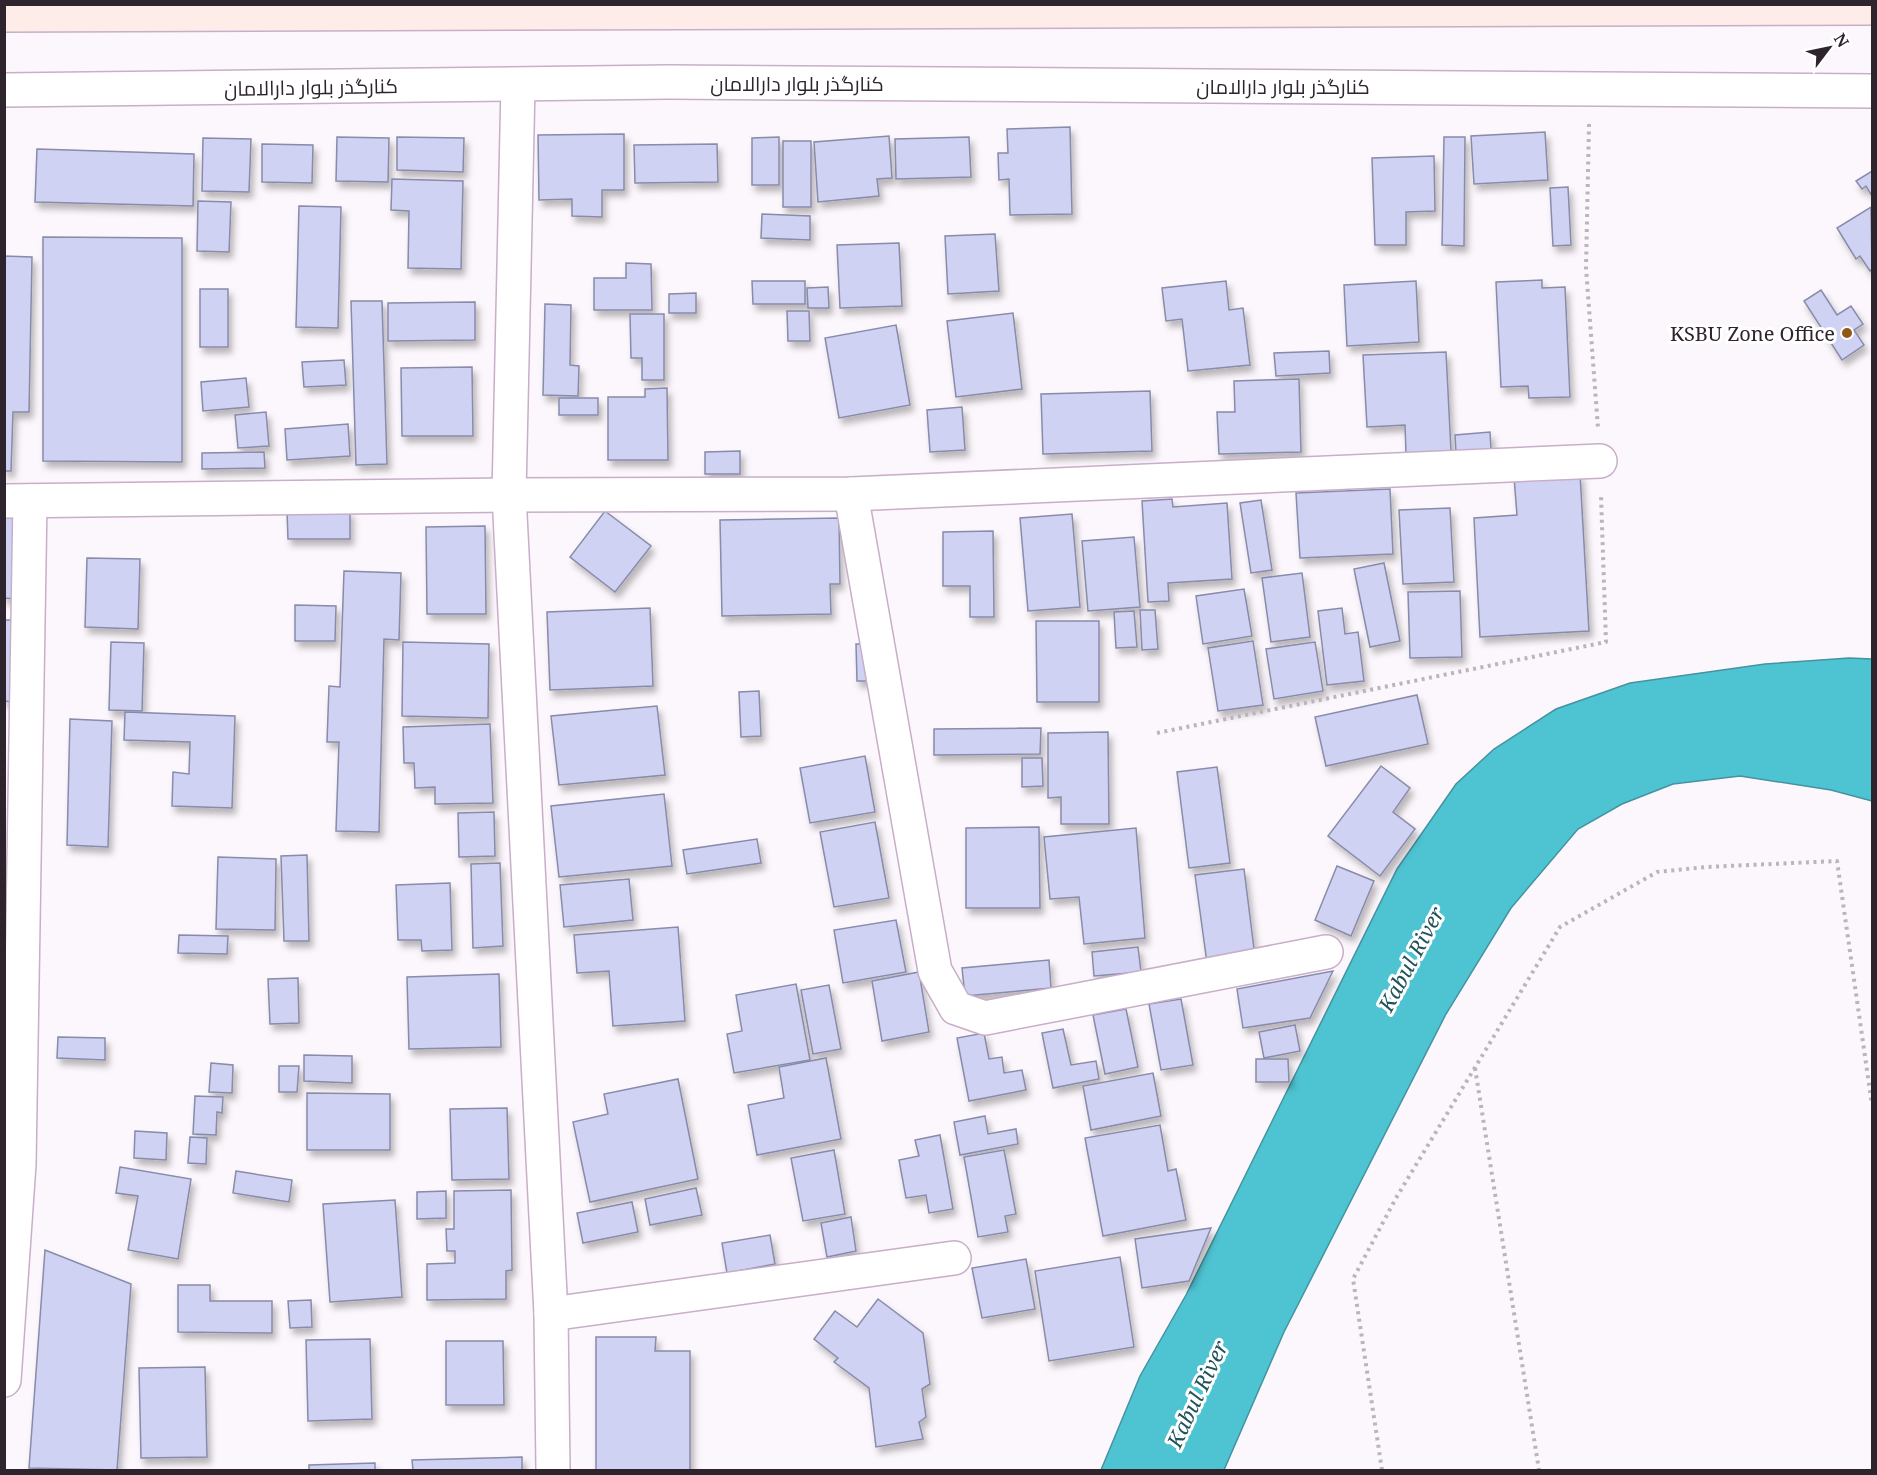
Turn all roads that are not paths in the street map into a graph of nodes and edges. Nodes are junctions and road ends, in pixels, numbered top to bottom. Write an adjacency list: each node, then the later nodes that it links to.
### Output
1 (1872, 8): 2 (main road)
2 (4, 15)
3 (518, 85): 4 (street, کنارگذر بلوار دارالامان); 5 (street, کنارگذر بلوار دارالامان); 7 (street)
4 (4, 90)
5 (1872, 91)
6 (1600, 461): 8 (street)
7 (509, 495): 8 (street); 9 (street); 12 (street)
8 (851, 495): 10 (street)
9 (17, 501): 13 (street)
10 (1326, 952)
11 (954, 1258): 12 (street)
12 (551, 1314): 14 (street)
13 (4, 1380)
14 (553, 1470)

